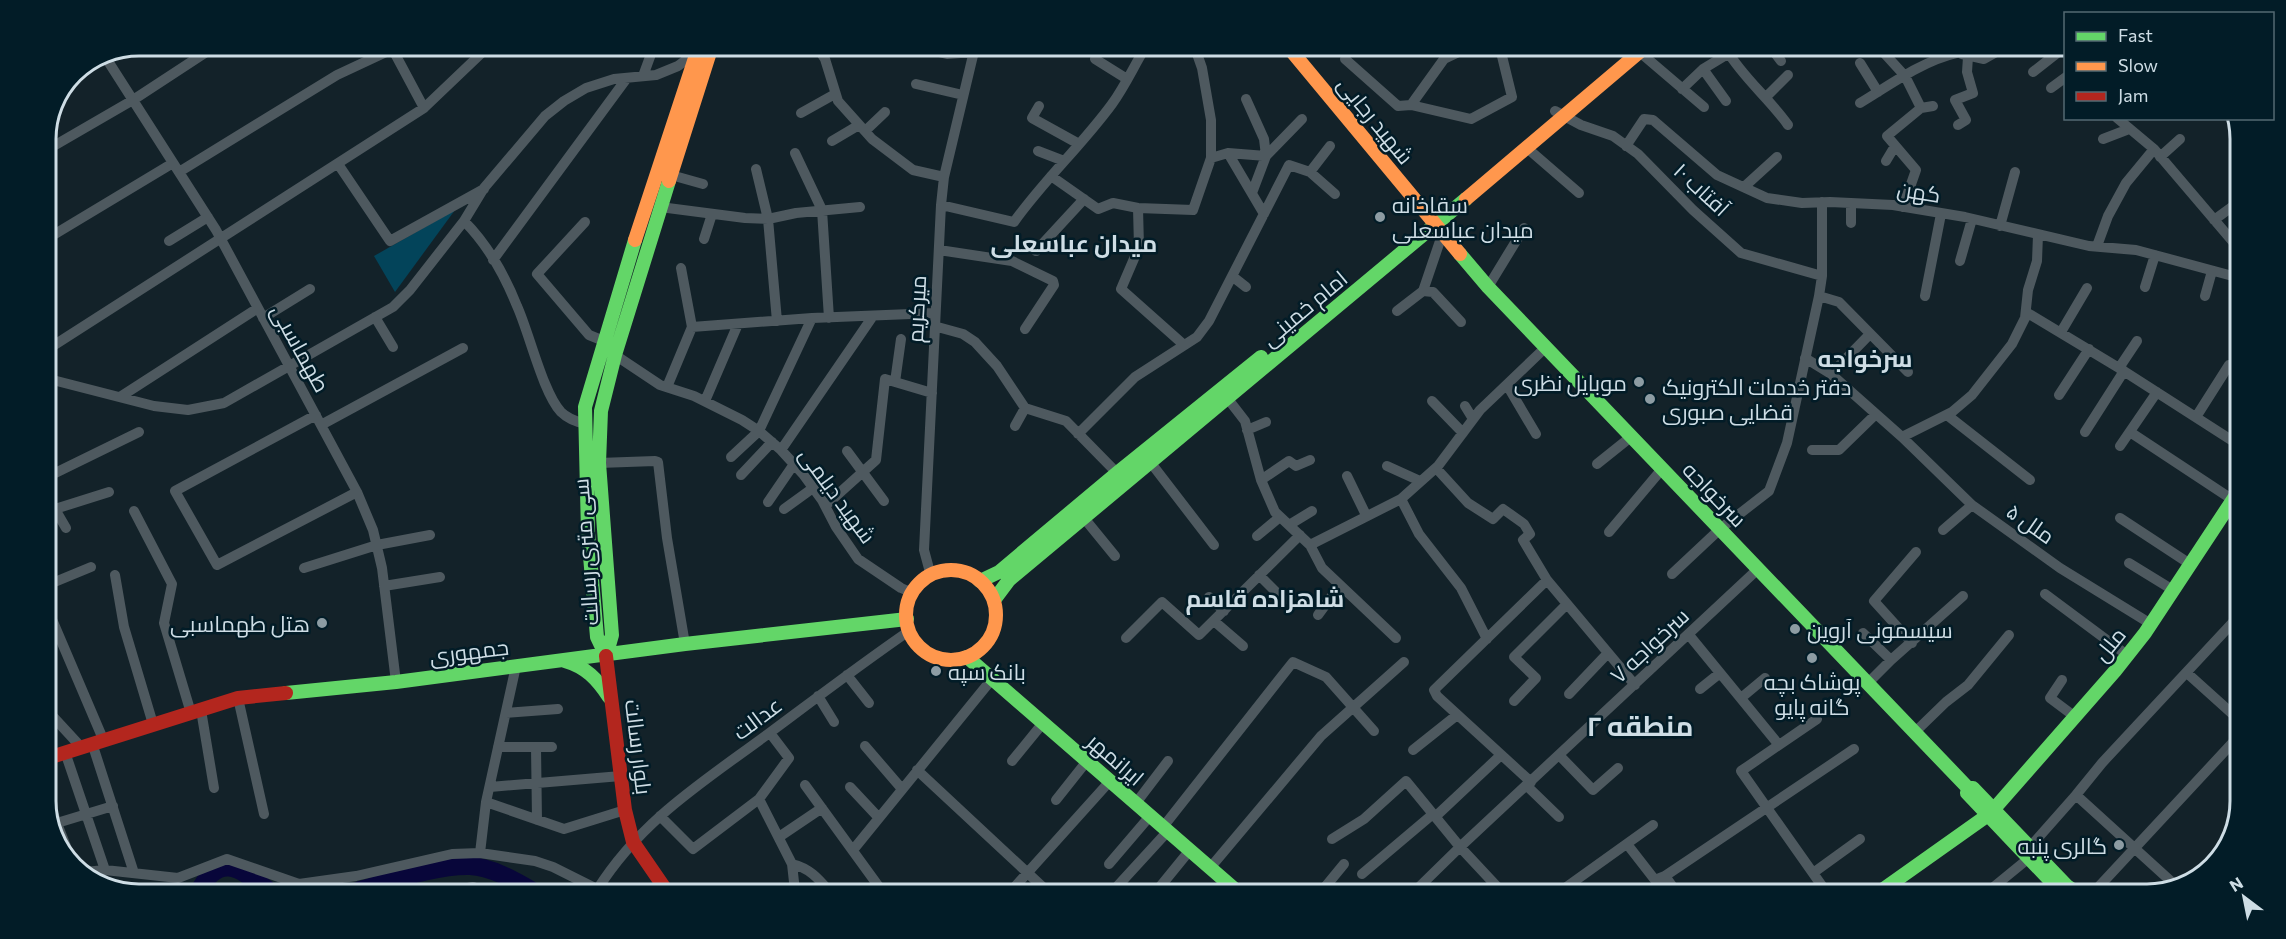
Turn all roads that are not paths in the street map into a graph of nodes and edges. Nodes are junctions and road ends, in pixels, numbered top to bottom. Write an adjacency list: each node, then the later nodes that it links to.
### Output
1 (200, 56): 48 (street)
2 (379, 56): 84 (street)
3 (400, 56): 55 (street)
4 (479, 56): 55 (street)
5 (650, 56): 35 (street)
6 (690, 56): 35 (street)
7 (696, 56): 127 (main road, سی متری رسالت)
8 (709, 56): 88 (main road, سی متری رسالت)
9 (823, 56): 44 (street)
10 (973, 56): 45 (street, میرکریم)
11 (1140, 56): 39 (street)
12 (1198, 56): 80 (street)
13 (1296, 56): 118 (main road, شهید رجایی)
14 (1450, 56): 51 (street)
15 (1502, 56): 51 (street)
16 (1629, 56): 59 (main road, امام خمینی)
17 (1643, 56): 42 (street)
18 (1721, 56): 32 (street)
19 (1733, 56): 46 (street)
20 (1777, 56): 29 (street)
21 (1887, 56): 36 (street)
22 (1944, 56): 36 (street)
23 (1962, 56): 63 (street)
24 (1972, 56): 25 (street)
25 (1989, 56)
26 (2053, 56): 33 (street)
27 (1095, 59): 39 (street)
28 (1345, 59): 51 (street)
29 (1781, 61)
30 (108, 62): 48 (street, طهماسبی)
31 (1860, 63): 43 (street)
32 (1703, 69): 42 (street); 49 (street)
33 (2033, 72)
34 (1788, 75): 46 (street)
35 (643, 76): 37 (street)
36 (1905, 76): 43 (street); 56 (street)
37 (627, 78): 92 (street); 131 (street)
38 (2064, 78): 41 (street)
39 (1127, 79): 68 (street)
40 (916, 84): 45 (street)
41 (2051, 88)
42 (1682, 89): 54 (street)
43 (1878, 92): 50 (street)
44 (835, 94): 58 (street); 64 (street)
45 (963, 95): 90 (street, میرکریم)
46 (1766, 97): 62 (street)
47 (1246, 99): 78 (street)
48 (133, 100): 69 (street); 84 (street, طهماسبی)
49 (1726, 100)
50 (1860, 103)
51 (1411, 105)
52 (1039, 106): 68 (street)
53 (1933, 106): 56 (street)
54 (1704, 107)
55 (424, 108): 83 (street)
56 (1921, 108): 72 (street)
57 (885, 112): 64 (street)
58 (801, 113)
59 (1559, 114): 71 (street, ۱۰ آفتاب); 73 (main road, امام خمینی); 118 (main road, امام خمینی)
60 (1302, 119): 78 (street)
61 (2124, 122): 65 (street); 77 (street)
62 (1788, 124)
63 (1958, 125)
64 (862, 128): 67 (street); 90 (street)
65 (2103, 139)
66 (2180, 139): 77 (street)
67 (832, 141)
68 (1079, 144): 81 (street)
69 (56, 145)
70 (1330, 146): 86 (street)
71 (1626, 146): 93 (street, کهن); 136 (street, ۱۰ آفتاب)
72 (1895, 146): 82 (street); 103 (street)
73 (1527, 148): 95 (street); 118 (main road, امام خمینی)
74 (1038, 151): 81 (street)
75 (795, 153): 106 (street)
76 (1228, 153): 78 (street); 80 (street); 94 (street)
77 (2157, 153): 113 (street); 126 (street)
78 (1266, 156): 94 (street)
79 (1777, 157): 93 (street)
80 (1211, 158): 104 (street)
81 (1064, 161): 89 (street)
82 (1886, 161)
83 (338, 164): 92 (street); 124 (street)
84 (176, 167): 110 (street, طهماسبی); 120 (street)
85 (756, 169): 111 (street)
86 (1310, 172): 96 (street); 108 (street)
87 (2015, 172): 117 (street)
88 (671, 174): 91 (street); 101 (main road, سی متری رسالت)
89 (1051, 176): 97 (street); 100 (street)
90 (944, 177): 100 (street, میرکریم)
91 (703, 184)
92 (484, 188): 114 (street)
93 (1744, 188): 98 (street, کهن)
94 (1252, 193): 108 (street)
95 (1579, 193)
96 (1335, 194)
97 (1084, 200): 104 (street); 129 (street)
98 (1822, 202): 99 (street, کهن); 136 (street)
99 (1851, 203): 103 (street, کهن); 116 (street)
100 (941, 205): 128 (street, میرکریم)
101 (660, 207): 107 (street); 127 (main road, سی متری رسالت)
102 (860, 207): 106 (street)
103 (1903, 207): 109 (street, کهن)
104 (1138, 208): 167 (street)
105 (2230, 208): 113 (street)
106 (822, 210): 111 (street); 154 (street)
107 (712, 214): 111 (street); 123 (street)
108 (1264, 214): 135 (street)
109 (1941, 214): 112 (street, کهن); 145 (street)
110 (208, 217): 124 (street, طهماسبی); 125 (street)
111 (768, 219): 155 (street)
112 (1972, 219): 117 (street, کهن); 132 (street)
113 (2214, 220): 122 (street)
114 (464, 221): 131 (street); 152 (street)
115 (585, 222): 164 (street)
116 (1851, 224)
117 (2000, 226): 121 (street, کهن)
118 (1436, 227): 139 (main road, سرخواجه); 143 (street); 187 (main road, امام خمینی); 226 (main road, امام خمینی)
119 (1524, 228): 139 (street)
120 (56, 234)
121 (2038, 235): 126 (street, کهن); 148 (street)
122 (2230, 238)
123 (704, 239)
124 (221, 240): 149 (street, طهماسبی); 166 (street)
125 (169, 241)
126 (2097, 246): 130 (street, کهن)
127 (639, 250): 164 (main road, سی متری رسالت); 172 (main road, سی متری رسالت)
128 (939, 250): 150 (street, میرکریم); 160 (street)
129 (1036, 250)
130 (2155, 255): 134 (street, کهن); 140 (street)
131 (493, 260): 198 (street)
132 (1960, 261)
133 (681, 268): 159 (street)
134 (2212, 271): 137 (street, کهن); 146 (street)
135 (1232, 276): 138 (street); 167 (street)
136 (1822, 276): 144 (street)
137 (2230, 276)
138 (1246, 287)
139 (1488, 287): 169 (main road, سرخواجه)
140 (2145, 287)
141 (2087, 288): 161 (street)
142 (310, 289): 149 (street)
143 (1423, 291): 147 (street); 156 (street)
144 (1819, 296): 162 (street); 173 (street)
145 (1925, 296)
146 (2205, 296)
147 (1397, 311)
148 (2026, 312): 161 (street); 193 (street)
149 (260, 313): 175 (street, طهماسبی); 186 (street)
150 (935, 313): 151 (street); 158 (street, میرکریم)
151 (873, 316): 154 (street); 211 (street)
152 (375, 317): 168 (street); 175 (street)
153 (812, 318): 154 (street); 155 (street); 201 (street)
154 (829, 318)
155 (777, 321): 157 (street)
156 (1461, 322)
157 (738, 324): 159 (street); 188 (street)
158 (934, 326): 184 (street, میرکریم); 191 (street)
159 (692, 327): 182 (street)
160 (1025, 329)
161 (2061, 332): 171 (street)
162 (1870, 334): 177 (street); 178 (street)
163 (901, 339): 180 (street)
164 (604, 340): 198 (main road, سی متری رسالت)
165 (2137, 341): 176 (street)
166 (56, 344)
167 (1184, 345): 206 (street)
168 (393, 347)
169 (1546, 347): 181 (street); 208 (main road, سرخواجه)
170 (463, 348): 196 (street)
171 (2089, 349): 176 (street); 185 (street)
172 (615, 355): 182 (street, شهید دیلمی); 218 (main road, سی متری رسالت)
173 (1805, 358): 178 (street, ملل ۵); 253 (street)
174 (2230, 365): 194 (street)
175 (288, 366): 186 (street); 196 (street, طهماسبی)
176 (2122, 369): 183 (street); 203 (street)
177 (1908, 372)
178 (1831, 374): 192 (street, ملل ۵)
179 (56, 381): 186 (street)
180 (890, 381): 184 (street); 224 (street)
181 (1507, 385): 195 (street); 207 (street)
182 (667, 387): 188 (street, شهید دیلمی)
183 (2157, 392): 194 (street); 204 (street)
184 (932, 393): 272 (street, میرکریم)
185 (2060, 395)
186 (120, 397)
187 (1228, 399): 200 (street); 217 (main road, امام خمینی)
188 (705, 401): 201 (street, شهید دیلمی)
189 (1432, 401): 205 (street)
190 (1465, 406): 195 (street)
191 (1026, 408): 199 (street); 206 (street)
192 (1876, 414): 209 (street, ملل ۵); 213 (street)
193 (1947, 415): 209 (street); 230 (street)
194 (2196, 417): 210 (street)
195 (1473, 419): 205 (street)
196 (319, 420): 234 (street, طهماسبی); 234 (street)
197 (1266, 422): 200 (street)
198 (585, 424): 305 (main road, سی متری رسالت)
199 (1015, 426)
200 (1247, 430): 229 (street)
201 (759, 431): 211 (street, شهید دیلمی); 215 (street)
202 (139, 432): 225 (street)
203 (2085, 432)
204 (2130, 432): 212 (street); 235 (street)
205 (1463, 433): 222 (street)
206 (1078, 434): 226 (street)
207 (1536, 434)
208 (1632, 436): 220 (street); 223 (main road, سرخواجه)
209 (1902, 437): 239 (street, ملل ۵)
210 (2230, 439)
211 (776, 446): 219 (street, شهید دیلمی); 227 (street)
212 (2120, 446)
213 (1812, 450)
214 (847, 451): 224 (street)
215 (731, 457)
216 (1310, 460): 229 (street)
217 (1151, 462): 249 (main road, امام خمینی); 260 (street)
218 (599, 463): 301 (street); 305 (main road, سی متری رسالت)
219 (794, 464): 232 (street, شهید دیلمی); 238 (street)
220 (1597, 464)
221 (1387, 466): 231 (street)
222 (1436, 468): 231 (street); 274 (street)
223 (1662, 469): 253 (main road, سرخواجه); 255 (street)
224 (863, 472): 237 (street); 241 (street)
225 (56, 473)
226 (1117, 473): 276 (main road, امام خمینی)
227 (741, 474)
228 (1347, 476): 247 (street)
229 (1261, 480): 248 (street)
230 (2030, 480)
231 (1420, 481): 236 (street)
232 (813, 488): 241 (street, شهید دیلمی); 242 (street)
233 (109, 492): 243 (street)
234 (357, 492): 259 (street, طهماسبی)
235 (2230, 492)
236 (1401, 499): 247 (street); 298 (street)
237 (884, 501)
238 (768, 502)
239 (1972, 505): 254 (street); 290 (street, ملل ۵)
240 (2230, 505): 265 (main road, ملل)
241 (825, 506): 280 (street, شهید دیلمی)
242 (784, 508)
243 (56, 509)
244 (56, 511): 252 (street)
245 (134, 511): 330 (street)
246 (1312, 511): 251 (street)
247 (1366, 515): 261 (street)
248 (1280, 517): 251 (street); 258 (street)
249 (1084, 518): 263 (street); 284 (main road, امام خمینی)
250 (2120, 518): 265 (street)
251 (1289, 525): 256 (street)
252 (66, 528)
253 (1720, 529): 268 (main road, سرخواجه); 269 (street)
254 (1943, 530)
255 (1609, 532)
256 (1300, 535): 261 (street); 271 (street)
257 (430, 536): 259 (street)
258 (1257, 536)
259 (377, 545): 267 (street); 278 (street, طهماسبی)
260 (1214, 545)
261 (1310, 545): 277 (street)
262 (1916, 552): 299 (street)
263 (1115, 556)
264 (2129, 563): 279 (street)
265 (2190, 564): 279 (main road, ملل)
266 (91, 567): 275 (street)
267 (304, 568)
268 (1758, 569): 295 (street, سرخواجه ۷); 318 (main road, سرخواجه)
269 (1672, 574)
270 (115, 575): 339 (street)
271 (1259, 575): 285 (street); 287 (street)
272 (931, 576): 276 (main road); 280 (main road)
273 (440, 577): 278 (street)
274 (1547, 580): 286 (street); 298 (street)
275 (56, 581)
276 (980, 581): 284 (main road)
277 (1340, 585): 288 (street); 297 (street)
278 (384, 586): 317 (street, طهماسبی)
279 (2173, 590): 290 (main road, ملل)
280 (913, 593): 291 (main road)
281 (2045, 594): 304 (street)
282 (1963, 596): 299 (street)
283 (1209, 597): 287 (street)
284 (994, 600): 306 (main road)
285 (1284, 600)
286 (1567, 604): 303 (street); 325 (street)
287 (1224, 611): 289 (street)
288 (1318, 615)
289 (1214, 621): 296 (street); 302 (street)
290 (2151, 624): 304 (main road, ملل)
291 (908, 625): 301 (main road, جمهوری); 306 (main road); 313 (street, عدالت)
292 (2230, 626): 312 (street)
293 (1863, 633): 308 (street)
294 (2009, 634): 341 (street)
295 (1689, 635): 311 (street); 319 (street, سرخواجه ۷)
296 (1126, 638)
297 (1396, 638)
298 (1487, 639): 333 (street)
299 (1912, 643): 308 (street)
300 (56, 644): 343 (street)
301 (685, 644): 305 (main road, جمهوری)
302 (1243, 646)
303 (1608, 653): 319 (street); 321 (street)
304 (2127, 655): 335 (main road, ملل)
305 (606, 656): 307 (main road, جمهوری); 326 (main road, بلوار رسالت)
306 (967, 657): 315 (main road, ایرانمهر)
307 (565, 660): 310 (main road, جمهوری); 326 (main road)
308 (1891, 660): 318 (street)
309 (1404, 662): 328 (street)
310 (516, 666): 317 (main road, جمهوری); 332 (street)
311 (1720, 673): 320 (street); 323 (street)
312 (2187, 673): 331 (street); 370 (street)
313 (846, 675): 322 (street, عدالت); 327 (street)
314 (1765, 678): 323 (street)
315 (992, 679): 338 (main road, ایرانمهر); 360 (street)
316 (2062, 680): 335 (street)
317 (396, 681): 324 (main road, جمهوری)
318 (1868, 684): 341 (main road, سرخواجه)
319 (1635, 685): 355 (street, سرخواجه ۷)
320 (1700, 689)
321 (1569, 694)
322 (818, 696): 337 (street); 342 (street, عدالت)
323 (1741, 698): 345 (street)
324 (238, 699): 330 (main road, جمهوری); 381 (street)
325 (1514, 701)
326 (612, 703): 361 (main road, بلوار رسالت)
327 (869, 703)
328 (1352, 708): 340 (street); 390 (street); 405 (street)
329 (558, 709): 332 (street)
330 (196, 711): 339 (main road, جمهوری); 368 (street)
331 (2230, 712)
332 (506, 713): 347 (street)
333 (1457, 715): 351 (street); 354 (street)
334 (56, 716): 343 (street)
335 (2074, 716): 379 (main road, ملل)
336 (1817, 719): 345 (street)
337 (834, 722)
338 (1043, 723): 356 (street); 357 (main road, ایرانمهر)
339 (153, 724): 343 (main road, جمهوری)
340 (1374, 731)
341 (1915, 732): 379 (main road, سرخواجه)
342 (770, 733): 371 (street); 382 (street, عدالت)
343 (92, 743): 352 (main road, جمهوری); 375 (street)
344 (2230, 744): 397 (street)
345 (1779, 745): 377 (street)
346 (866, 746): 369 (street)
347 (498, 747): 348 (street); 366 (street)
348 (536, 747): 349 (street); 363 (street)
349 (552, 747)
350 (1854, 749): 377 (street)
351 (1413, 750)
352 (65, 752): 353 (main road, جمهوری); 380 (street)
353 (56, 755)
354 (1501, 755): 364 (street); 384 (street)
355 (1559, 755): 359 (street); 364 (street, سرخواجه ۷)
356 (1012, 761)
357 (1087, 761): 362 (main road, ایرانمهر); 372 (street)
358 (1168, 761): 374 (street)
359 (1618, 768)
360 (917, 770): 369 (street); 409 (street)
361 (621, 776): 363 (street); 378 (main road, بلوار رسالت)
362 (1110, 781): 374 (main road, ایرانمهر); 409 (street)
363 (537, 783): 366 (street); 387 (street)
364 (1529, 784): 385 (street); 396 (street, سرخواجه ۷)
365 (805, 785): 376 (street)
366 (490, 787): 373 (street)
367 (850, 787): 386 (street)
368 (214, 788)
369 (902, 789): 386 (street)
370 (2076, 795): 397 (street); 400 (street)
371 (759, 800): 382 (street); 391 (street)
372 (1056, 800)
373 (486, 802): 387 (street); 401 (street)
374 (1136, 803): 383 (main road, ایرانمهر)
375 (113, 806): 380 (street); 408 (street)
376 (822, 808): 391 (street); 398 (street)
377 (1766, 808): 410 (street); 412 (street)
378 (625, 810): 387 (street); 394 (main road, بلوار رسالت)
379 (1991, 812): 400 (main road, سرخواجه); 431 (main road, ملل)
380 (86, 814): 388 (street); 406 (street)
381 (264, 814)
382 (660, 816): 394 (street, عدالت)
383 (1150, 816): 390 (main road, ایرانمهر); 403 (street)
384 (1434, 816): 392 (street); 396 (street); 411 (street)
385 (1559, 817)
386 (879, 818): 398 (street)
387 (537, 820)
388 (59, 822)
389 (1653, 825): 395 (street)
390 (1166, 829): 399 (main road, ایرانمهر); 422 (street)
391 (779, 837): 402 (street)
392 (1332, 839)
393 (1860, 839): 410 (street)
394 (633, 842): 415 (street, عدالت); 416 (main road)
395 (1627, 844): 412 (street); 428 (street)
396 (1460, 847): 426 (street, سرخواجه ۷); 427 (street)
397 (2134, 847): 413 (street); 435 (street)
398 (852, 850): 419 (street)
399 (1190, 850): 405 (main road, ایرانمهر); 423 (street)
400 (2030, 852): 432 (street); 433 (main road, سرخواجه); 434 (main road, سرخواجه)
401 (480, 853): 408 (street); 414 (street)
402 (792, 864): 417 (street); 418 (street)
403 (1109, 864)
404 (1344, 864): 425 (street)
405 (1210, 868): 424 (main road, ایرانمهر)
406 (105, 870): 407 (street); 408 (street)
407 (94, 871)
408 (134, 873)
409 (1028, 873): 420 (street); 421 (street)
410 (1813, 873): 430 (street)
411 (1362, 874)
412 (1665, 876): 429 (street)
413 (2170, 880)
414 (586, 884)
415 (602, 884)
416 (662, 884)
417 (794, 884)
418 (823, 884)
419 (877, 884)
420 (1018, 884)
421 (1040, 884)
422 (1119, 884)
423 (1162, 884)
424 (1229, 884)
425 (1327, 884)
426 (1422, 884)
427 (1495, 884)
428 (1570, 884)
429 (1671, 884)
430 (1821, 884)
431 (1891, 884)
432 (1996, 884)
433 (2055, 884)
434 (2065, 884)
435 (2101, 884)

